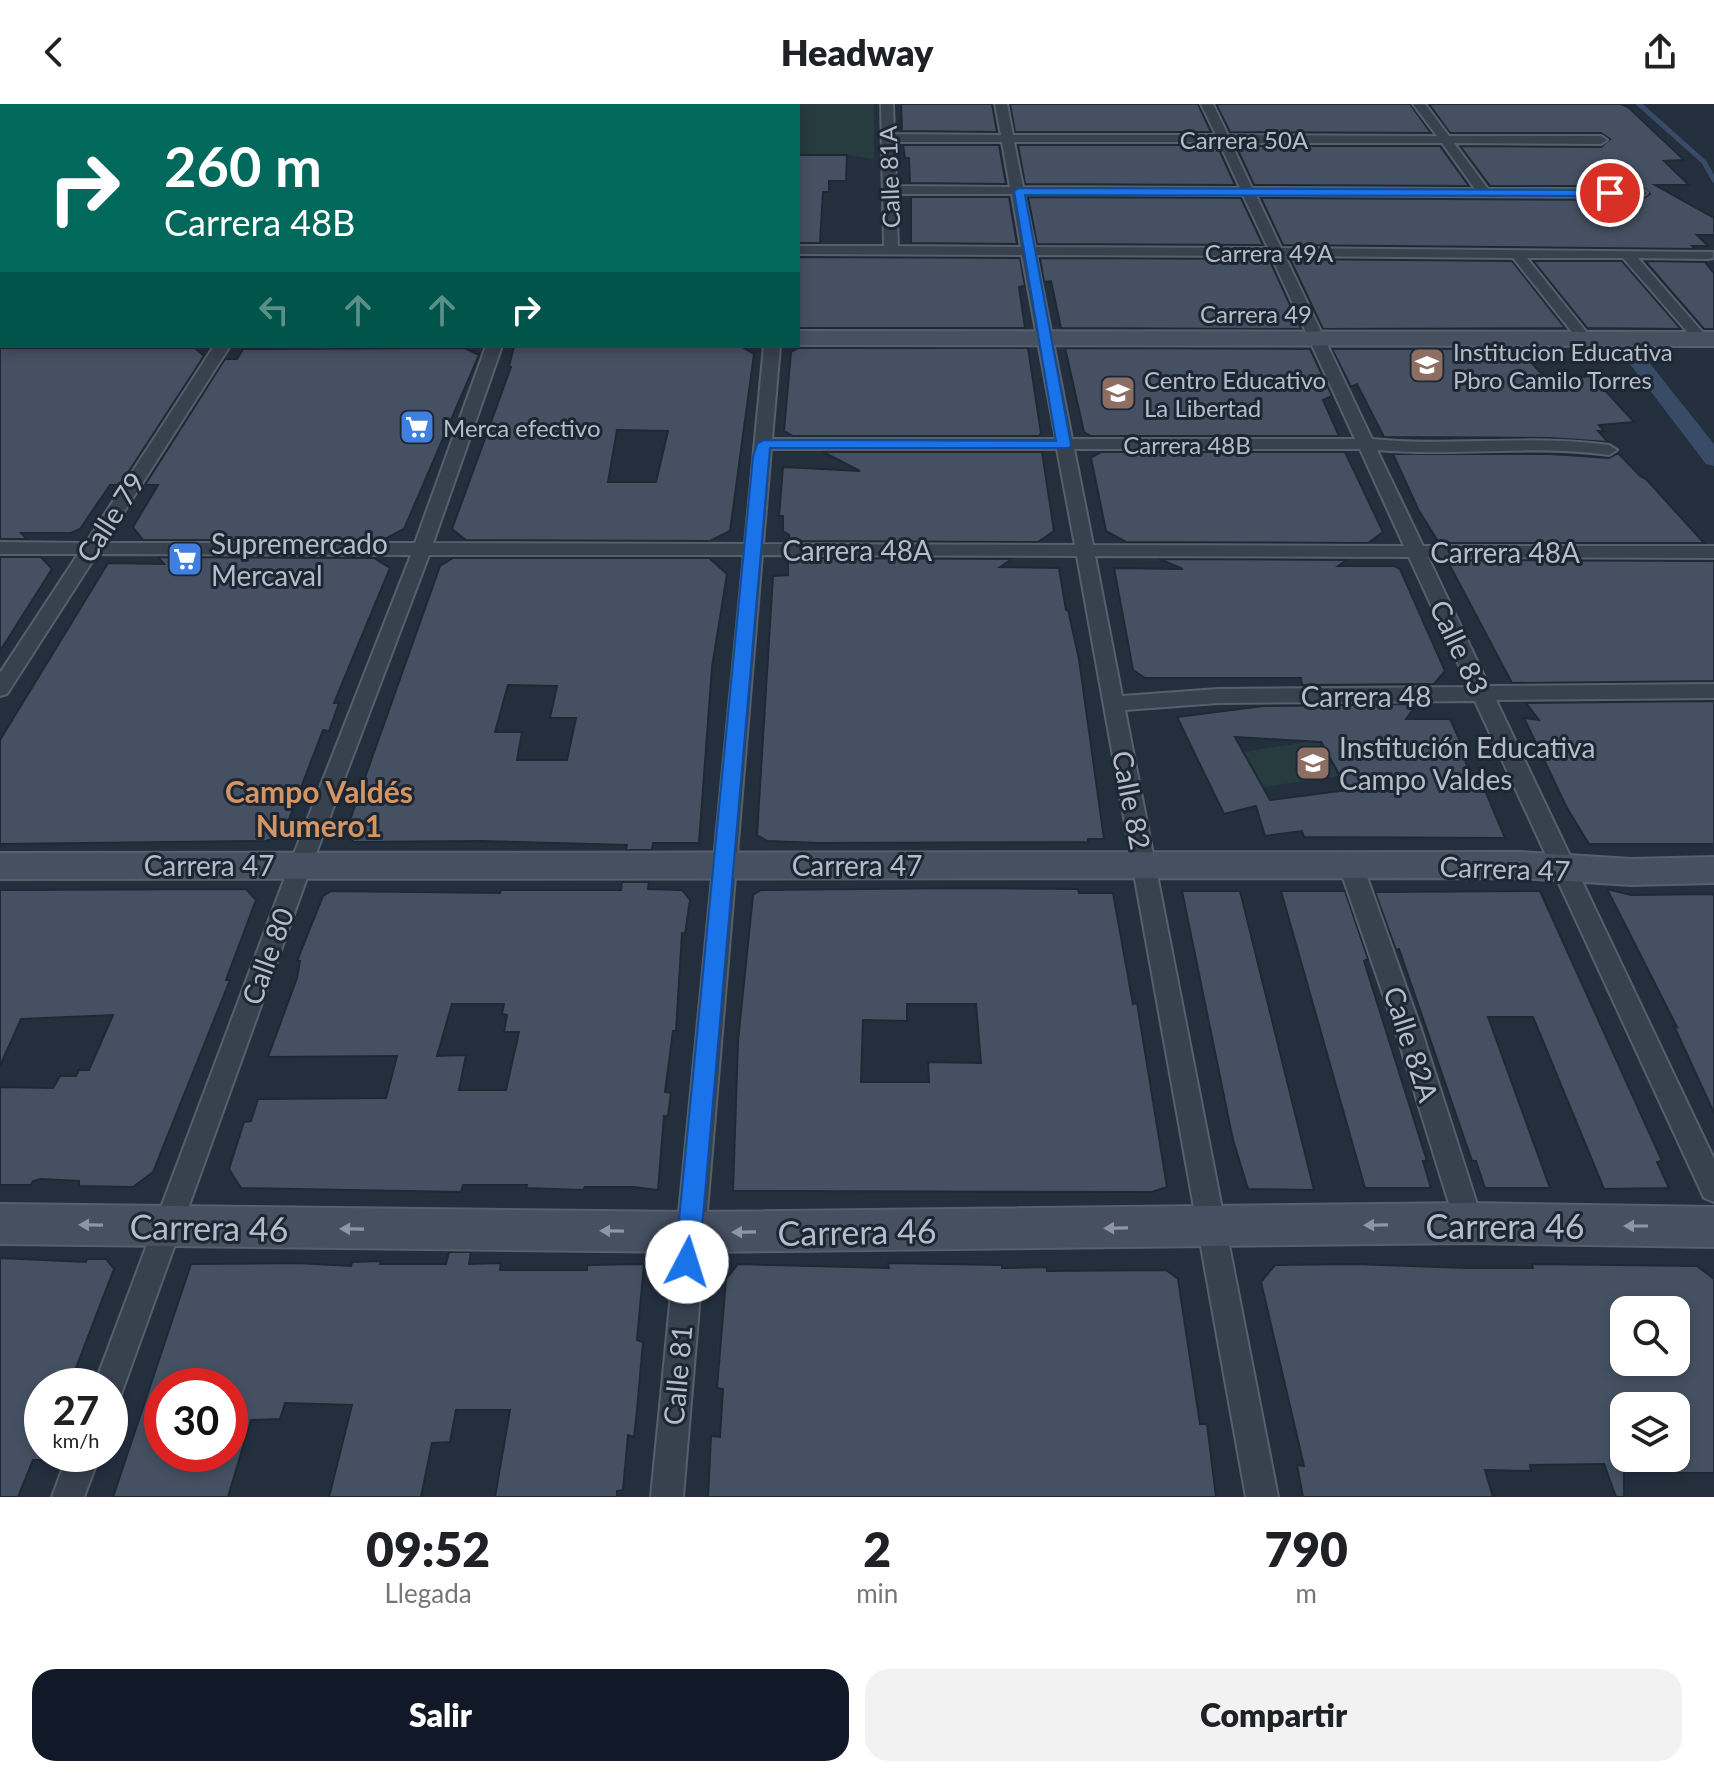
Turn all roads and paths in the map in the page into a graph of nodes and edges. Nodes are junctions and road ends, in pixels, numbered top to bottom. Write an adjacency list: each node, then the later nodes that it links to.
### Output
1 (887, 104): 5 (street, Calle 81A)
2 (1001, 104): 6 (street, Calle 82)
3 (1207, 104): 7 (street, Calle 83)
4 (1419, 104): 8 (street)
5 (888, 138): 6 (street, Carrera 50A); 10 (street, Calle 81A)
6 (1007, 138): 7 (street, Carrera 50A); 12 (street, Calle 82)
7 (1222, 139): 8 (street, Carrera 50A); 13 (street, Calle 83)
8 (1445, 139): 9 (street, Carrera 50A); 11 (street)
9 (1601, 140)
10 (888, 190): 12 (street); 15 (street, Calle 81A)
11 (1483, 190): 13 (street); 14 (street)
12 (1019, 191): 13 (street); 17 (street, Calle 82)
13 (1249, 192): 18 (street, Calle 83)
14 (1641, 193)
15 (891, 249): 16 (street, Carrera 49A); 17 (street, Carrera 49A)
16 (800, 250)
17 (1028, 251): 18 (street, Carrera 49A); 23 (street, Calle 82)
18 (1278, 252): 19 (street, Carrera 49A); 24 (street, Calle 83)
19 (1517, 254): 20 (street, Carrera 49A); 25 (street)
20 (1627, 254): 21 (street, Carrera 49A); 26 (street)
21 (1708, 255)
22 (800, 338): 23 (street, Carrera 49)
23 (1044, 338): 24 (street, Carrera 49); 32 (street, Calle 82)
24 (1319, 339): 25 (street, Carrera 49); 31 (street, Calle 83)
25 (1585, 339): 26 (street, Carrera 49)
26 (1708, 339)
27 (221, 348): 34 (street, Calle 79)
28 (493, 348): 36 (street, Calle 80)
29 (772, 348): 30 (street, Calle 81)
30 (764, 444): 32 (street, Carrera 48B); 37 (street, Calle 81)
31 (1368, 444): 32 (street, Carrera 48B); 33 (street, Carrera 48B); 39 (street, Calle 83)
32 (1064, 445): 38 (street, Calle 82)
33 (1609, 450)
34 (90, 547): 35 (street, Carrera 48A); 36 (street, Carrera 48A); 41 (street, Calle 79)
35 (0, 548)
36 (422, 549): 37 (street, Carrera 48A); 45 (street, Calle 80)
37 (752, 550): 38 (street, Carrera 48A); 46 (street, Calle 81)
38 (1085, 551): 39 (street, Carrera 48A); 44 (street, Calle 82)
39 (1417, 552): 40 (street, Carrera 48A); 43 (street, Calle 83)
40 (1714, 552)
41 (0, 689)
42 (1714, 691): 43 (street, Carrera 48)
43 (1482, 693): 44 (street, Carrera 48); 50 (street, Calle 83)
44 (1114, 704): 48 (street, Calle 82)
45 (301, 864): 46 (street, Carrera 47); 47 (street, Carrera 47); 55 (street, Calle 80)
46 (725, 864): 48 (street, Carrera 47); 58 (street, Calle 81)
47 (0, 866)
48 (1144, 866): 49 (street, Carrera 47); 57 (street, Calle 82)
49 (1351, 866): 50 (street, Carrera 47); 53 (street, Calle 82A)
50 (1567, 870): 51 (street, Carrera 47); 52 (street, Calle 83)
51 (1714, 870)
52 (1714, 1189)
53 (1469, 1223): 56 (street, Carrera 46, one-way to 53); 57 (street, Carrera 46, one-way to 57)
54 (0, 1224): 55 (street, Carrera 46, one-way to 54)
55 (169, 1226): 58 (street, Carrera 46, one-way to 55); 59 (street, Calle 80)
56 (1714, 1227)
57 (1210, 1228): 58 (street, Carrera 46, one-way to 58); 63 (street, Calle 82)
58 (690, 1232): 62 (street, Calle 81)
59 (116, 1368)
60 (77, 1472): 61 (street)
61 (68, 1497)
62 (667, 1497)
63 (1262, 1497)

